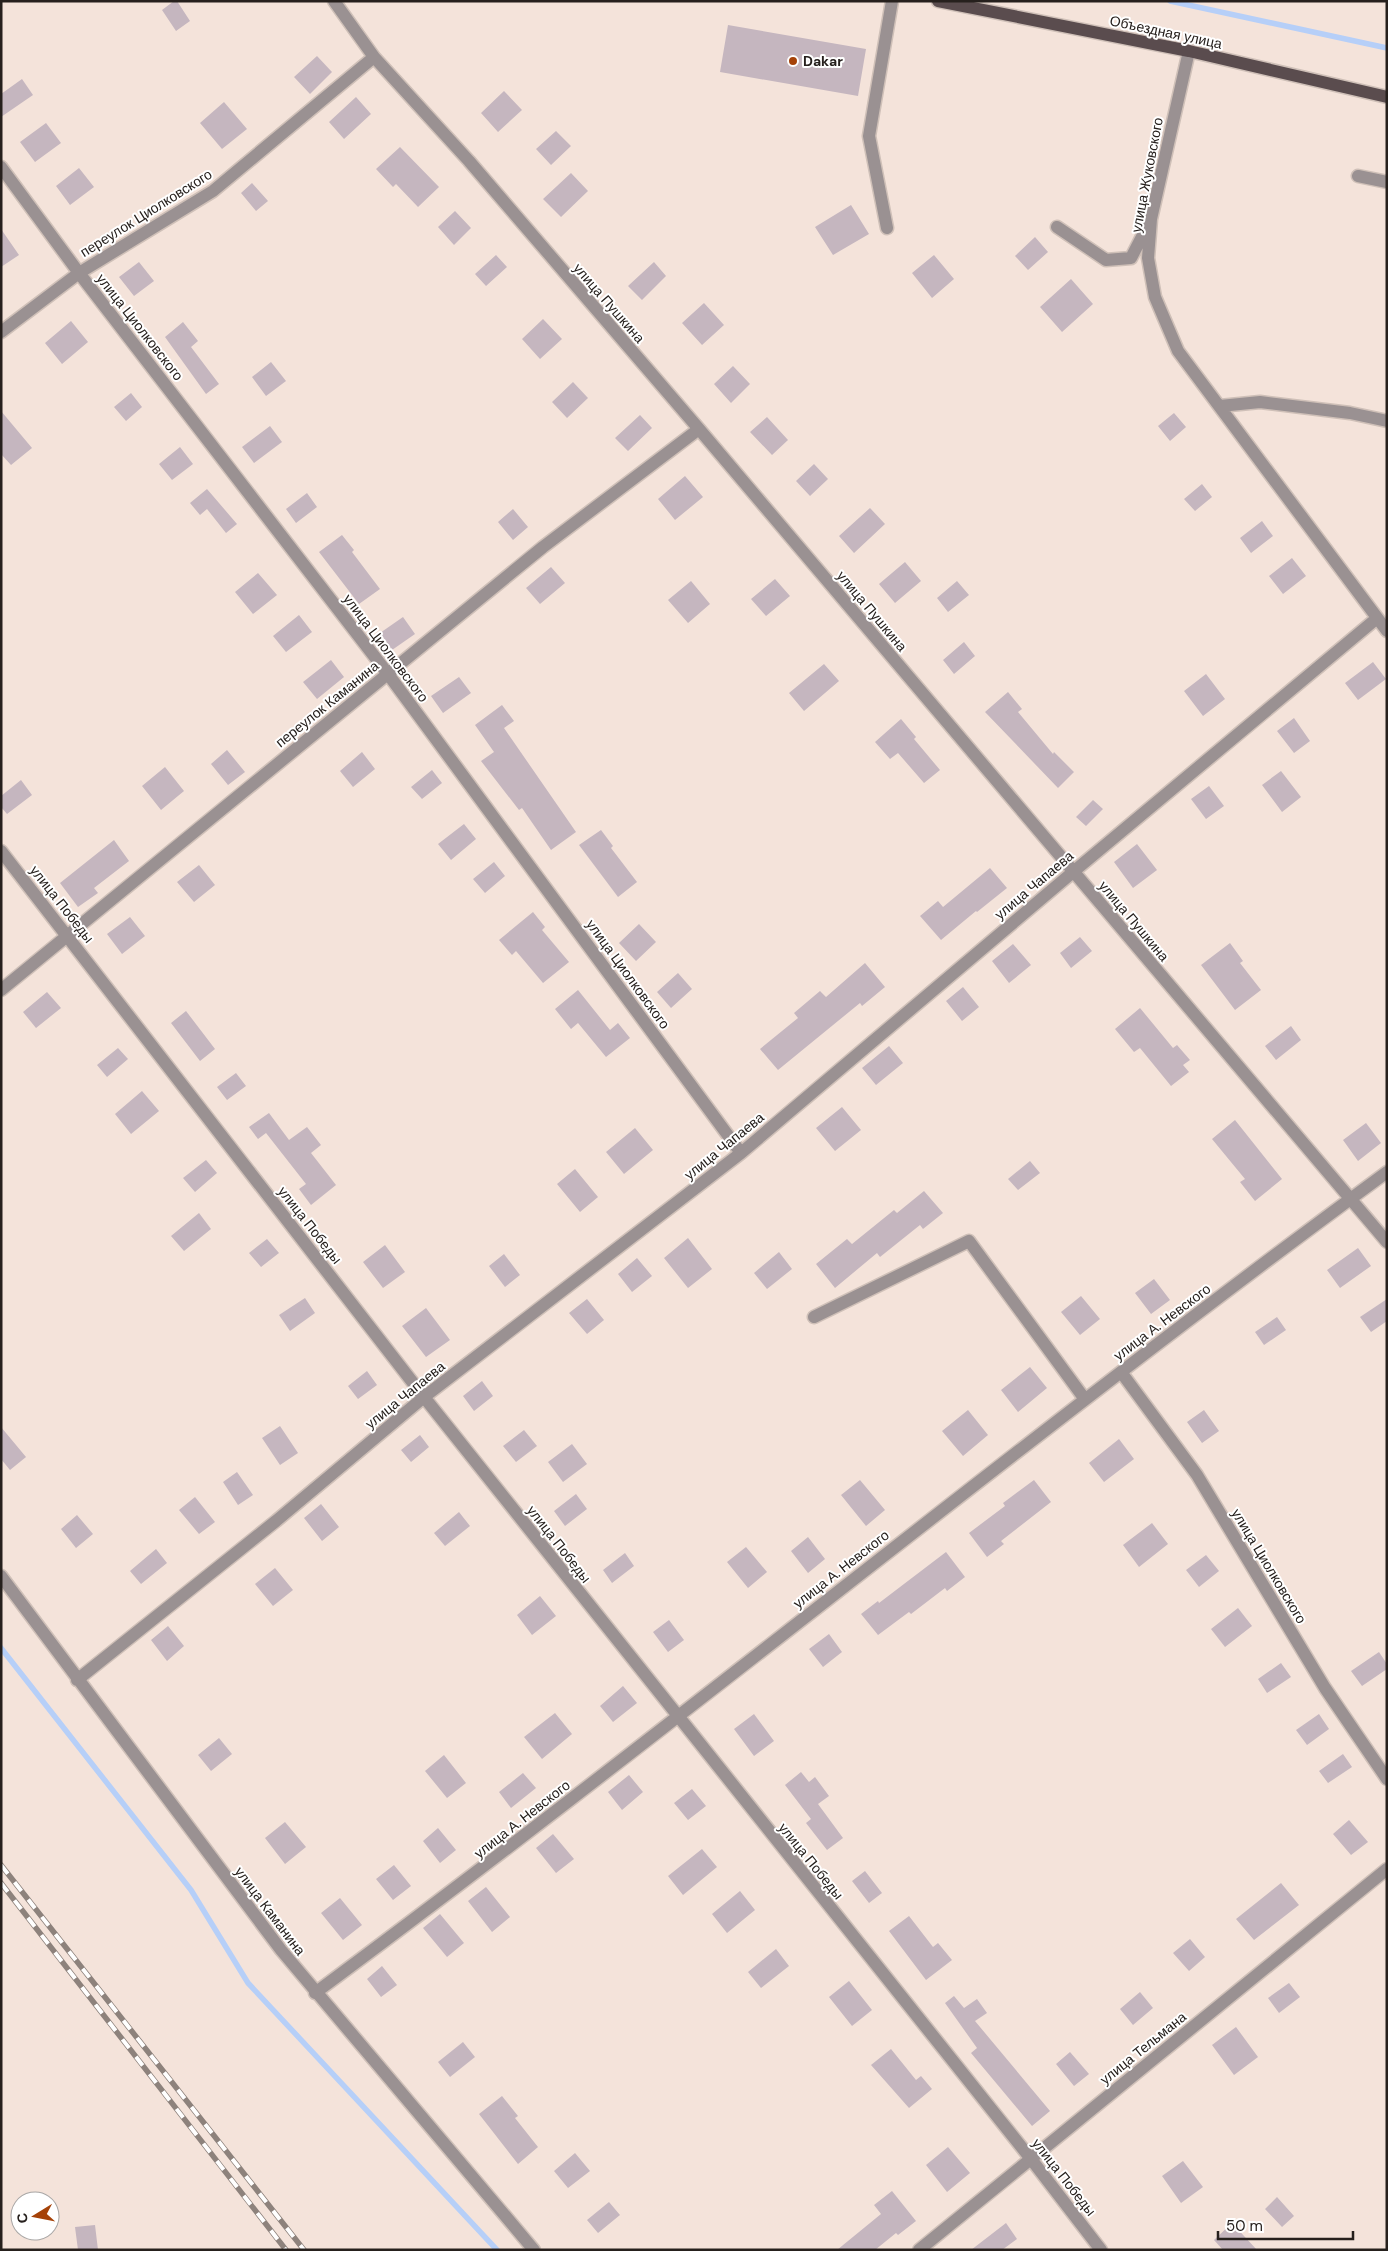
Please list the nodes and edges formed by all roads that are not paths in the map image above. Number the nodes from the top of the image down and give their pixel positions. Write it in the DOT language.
graph roads {
  1 [pos="334,1"];
  2 [pos="892,1"];
  3 [pos="938,1"];
  4 [pos="1189,52"];
  5 [pos="374,57"];
  6 [pos="1387,97"];
  7 [pos="1,167"];
  8 [pos="1358,176"];
  9 [pos="1387,182"];
  10 [pos="1152,218"];
  11 [pos="1056,227"];
  12 [pos="887,228"];
  13 [pos="79,273"];
  14 [pos="1,332"];
  15 [pos="1220,406"];
  16 [pos="1387,421"];
  17 [pos="699,428"];
  18 [pos="1376,619"];
  19 [pos="1387,631"];
  20 [pos="388,674"];
  21 [pos="1,851"];
  22 [pos="1073,872"];
  23 [pos="69,936"];
  24 [pos="1,990"];
  25 [pos="741,1153"];
  26 [pos="1387,1172"];
  27 [pos="1350,1200"];
  28 [pos="1387,1242"];
  29 [pos="814,1316"];
  30 [pos="1121,1372"];
  31 [pos="424,1397"];
  32 [pos="1084,1398"];
  33 [pos="1,1576"];
  34 [pos="77,1680"];
  35 [pos="677,1717"];
  36 [pos="1387,1779"];
  37 [pos="1387,1869"];
  38 [pos="315,1992"];
  39 [pos="1031,2159"];
  40 [pos="534,2250"];
  41 [pos="919,2250"];
  42 [pos="1101,2250"];
  1 -- 5 [label="street, улица Пушкина"];
  2 -- 12 [label="street"];
  3 -- 4 [label="main road, Объездная улица"];
  4 -- 6 [label="main road, Объездная улица"];
  4 -- 10 [label="street, улица Жуковского"];
  5 -- 13 [label="street, переулок Циолковского"];
  5 -- 17 [label="street, улица Пушкина"];
  7 -- 13 [label="street, улица Циолковского"];
  8 -- 9 [label="street"];
  10 -- 11 [label="street"];
  10 -- 15 [label="street, улица Жуковского"];
  13 -- 14 [label="street, переулок Циолковского"];
  13 -- 20 [label="street, улица Циолковского"];
  15 -- 16 [label="street"];
  15 -- 18 [label="street, улица Жуковского"];
  17 -- 20 [label="street, переулок Каманина"];
  17 -- 22 [label="street, улица Пушкина"];
  18 -- 19 [label="street, улица Жуковского"];
  18 -- 22 [label="street, улица Чапаева"];
  20 -- 23 [label="street, переулок Каманина"];
  20 -- 25 [label="street, улица Циолковского"];
  21 -- 23 [label="street, улица Победы"];
  22 -- 25 [label="street, улица Чапаева"];
  22 -- 27 [label="street, улица Пушкина"];
  23 -- 24 [label="street, переулок Каманина"];
  23 -- 31 [label="street, улица Победы"];
  25 -- 31 [label="street, улица Чапаева"];
  26 -- 27 [label="street, улица А. Невского"];
  27 -- 28 [label="street, улица Пушкина"];
  27 -- 30 [label="street, улица А. Невского"];
  29 -- 32 [label="street"];
  30 -- 32 [label="street, улица А. Невского"];
  30 -- 36 [label="street, улица Циолковского"];
  31 -- 34 [label="street, улица Чапаева"];
  31 -- 35 [label="street, улица Победы"];
  32 -- 35 [label="street, улица А. Невского"];
  33 -- 34 [label="street, улица Каманина"];
  34 -- 38 [label="street, улица Каманина"];
  35 -- 38 [label="street, улица А. Невского"];
  35 -- 39 [label="street, улица Победы"];
  37 -- 39 [label="street, улица Тельмана"];
  38 -- 40 [label="street, улица Каманина"];
  39 -- 41 [label="street, улица Тельмана"];
  39 -- 42 [label="street, улица Победы"];
}
